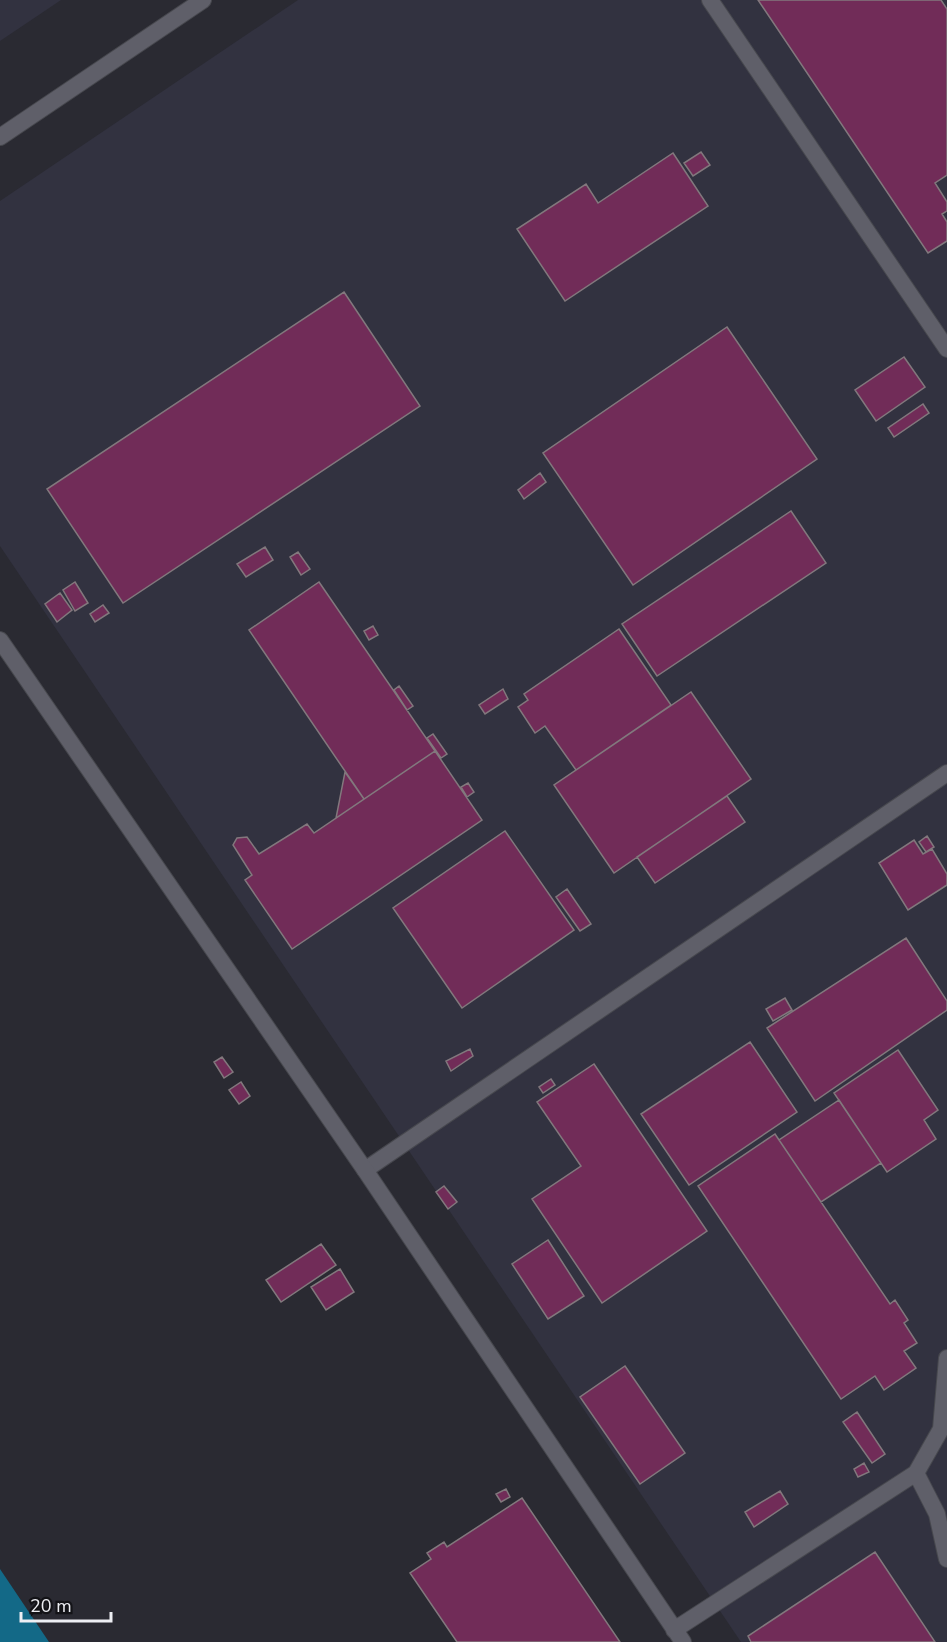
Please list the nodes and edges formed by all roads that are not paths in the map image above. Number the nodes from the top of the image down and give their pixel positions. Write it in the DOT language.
graph roads {
  1 [pos="203,0"];
  2 [pos="710,0"];
  3 [pos="0,137"];
  4 [pos="947,349"];
  5 [pos="0,640"];
  6 [pos="947,773"];
  7 [pos="365,1170"];
  8 [pos="947,1358"];
  9 [pos="916,1473"];
  10 [pos="947,1559"];
  11 [pos="679,1636"];
  1 -- 3 [label="street"];
  2 -- 4 [label="street"];
  5 -- 7 [label="street"];
  6 -- 7 [label="street"];
  7 -- 11 [label="street"];
  8 -- 9 [label="street"];
  9 -- 10 [label="street"];
  9 -- 11 [label="street"];
}
